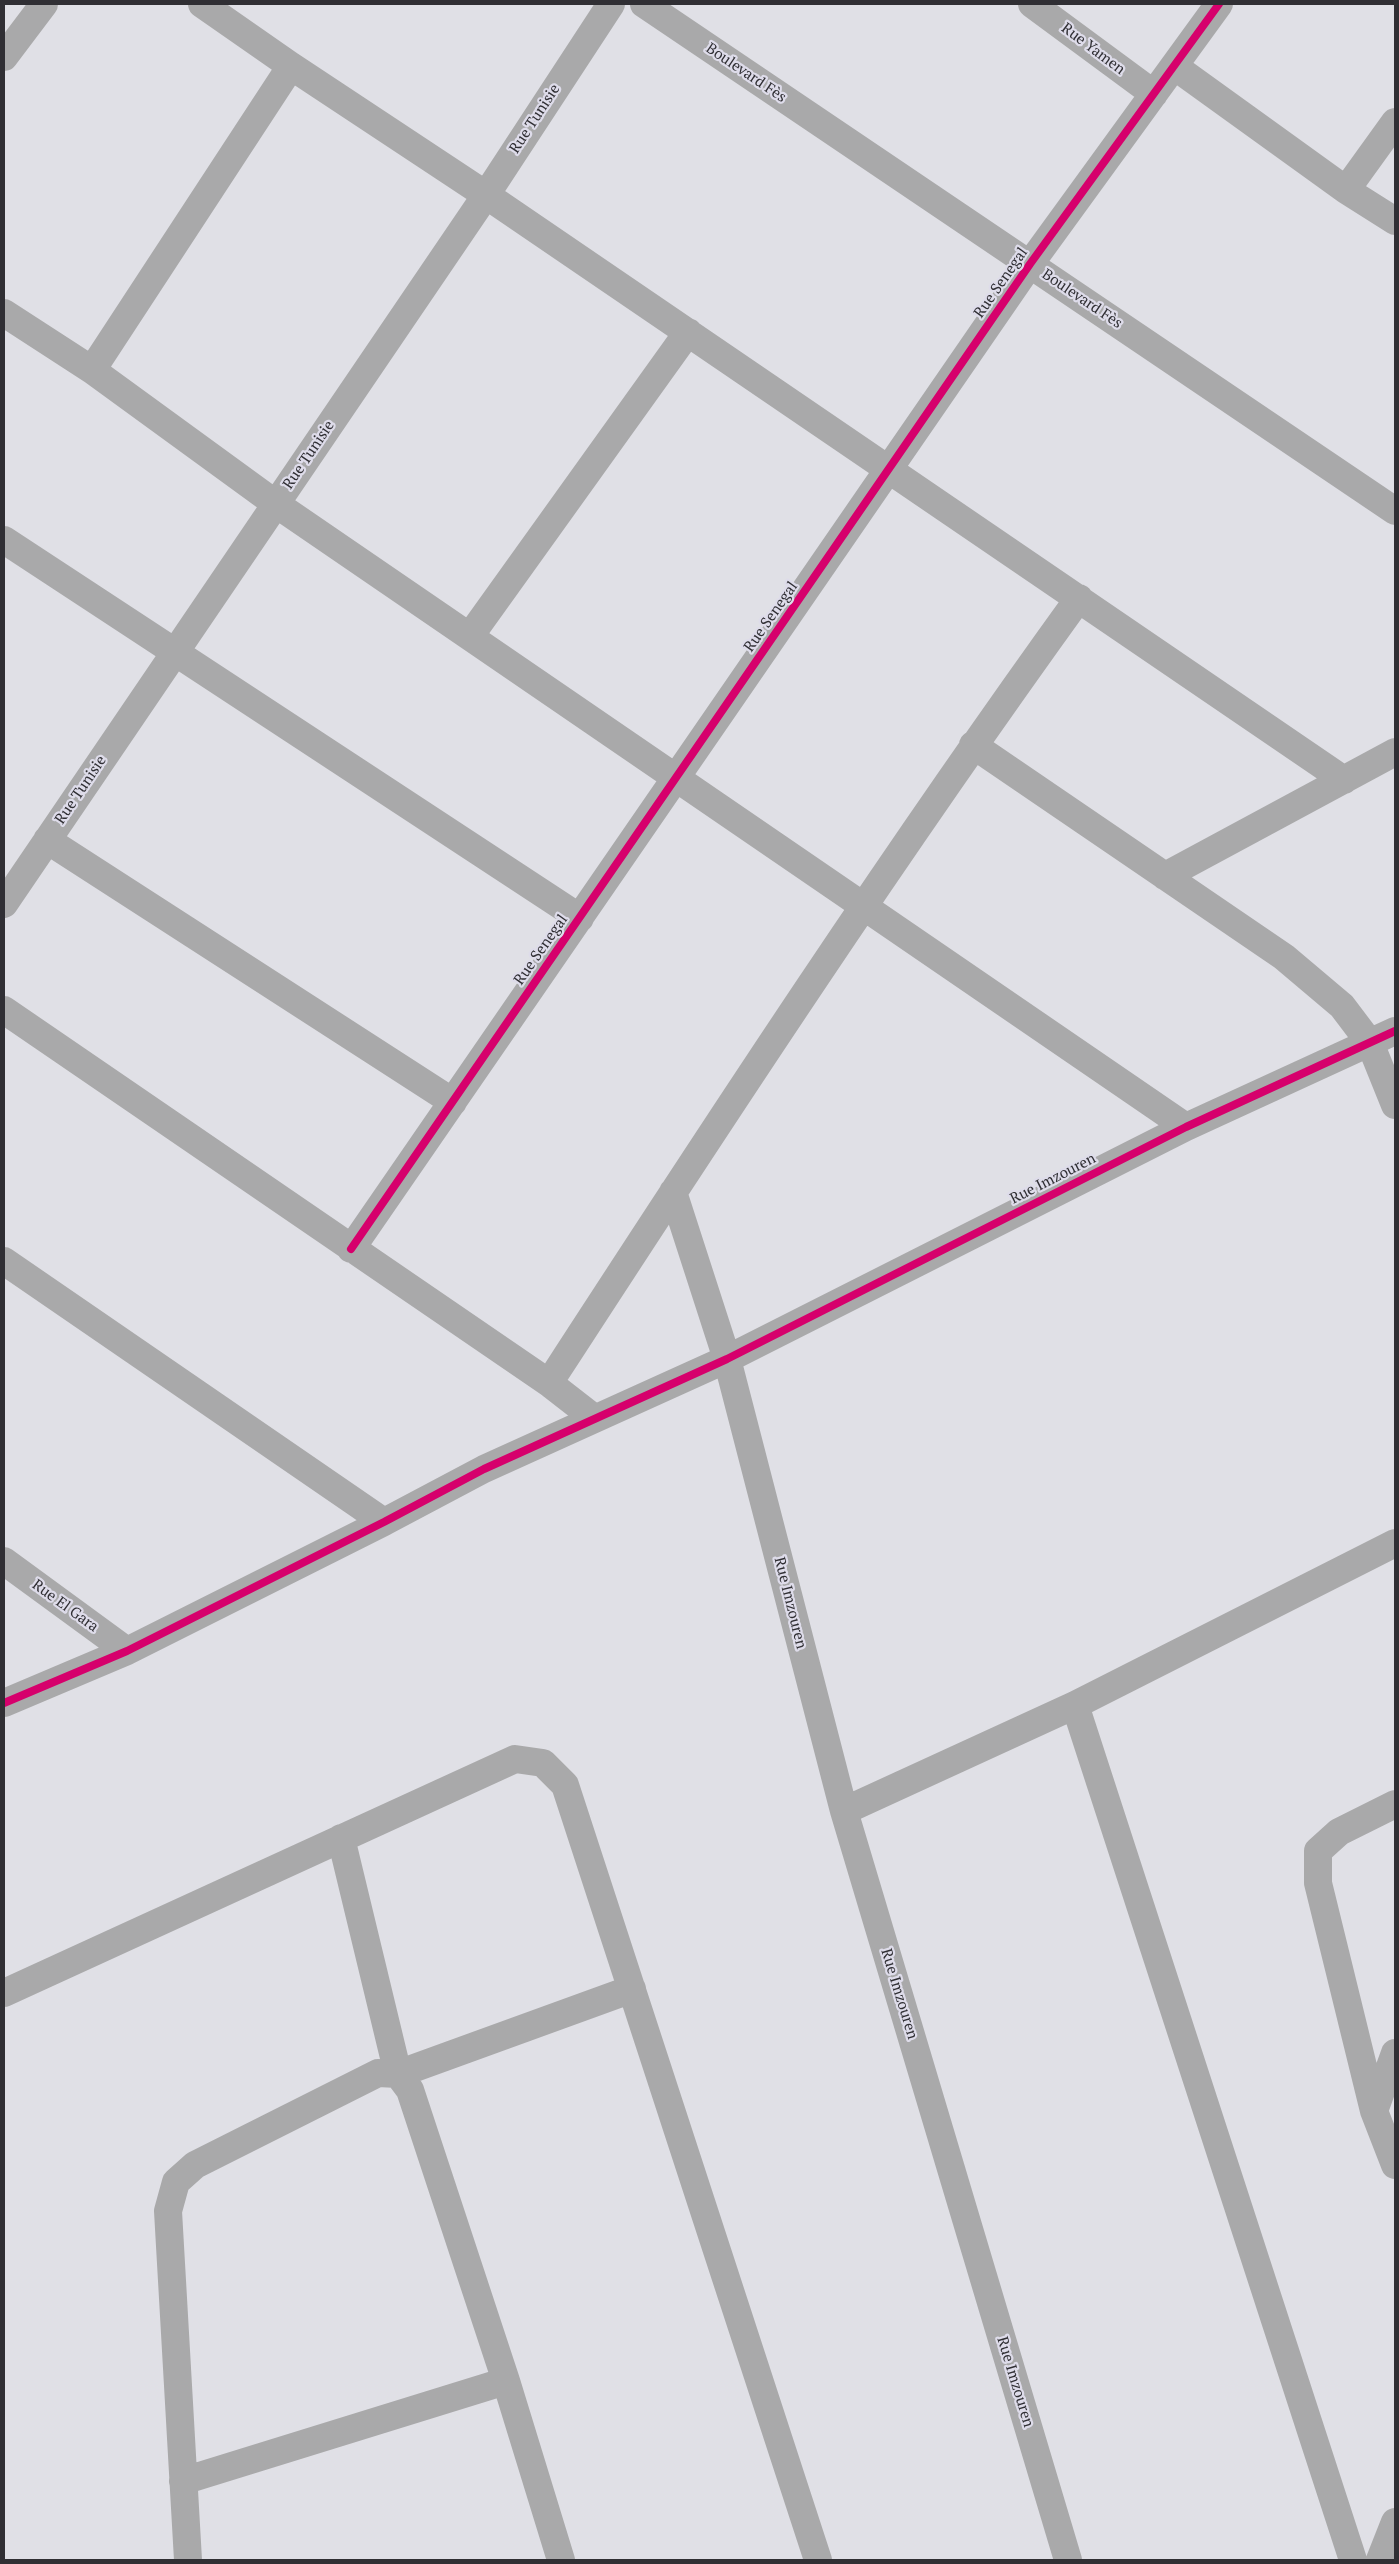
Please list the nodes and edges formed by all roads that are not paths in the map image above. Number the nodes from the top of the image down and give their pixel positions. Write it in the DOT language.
graph roads {
  1 [pos="44,4"];
  2 [pos="202,4"];
  3 [pos="611,4"];
  4 [pos="644,4"];
  5 [pos="1032,4"];
  6 [pos="1219,4"];
  7 [pos="4,57"];
  8 [pos="291,66"];
  9 [pos="1174,66"];
  10 [pos="1154,94"];
  11 [pos="1395,122"];
  12 [pos="1346,190"];
  13 [pos="486,195"];
  14 [pos="1395,221"];
  15 [pos="1030,264"];
  16 [pos="4,313"];
  17 [pos="688,332"];
  18 [pos="92,370"];
  19 [pos="890,469"];
  20 [pos="276,504"];
  21 [pos="1395,510"];
  22 [pos="4,540"];
  23 [pos="1079,598"];
  24 [pos="470,636"];
  25 [pos="175,652"];
  26 [pos="973,745"];
  27 [pos="1395,752"];
  28 [pos="677,777"];
  29 [pos="1344,780"];
  30 [pos="47,840"];
  31 [pos="1165,876"];
  32 [pos="4,904"];
  33 [pos="864,904"];
  34 [pos="580,918"];
  35 [pos="4,1010"];
  36 [pos="1395,1031"];
  37 [pos="1370,1043"];
  38 [pos="453,1102"];
  39 [pos="1395,1105"];
  40 [pos="1186,1127"];
  41 [pos="673,1192"];
  42 [pos="351,1249"];
  43 [pos="4,1261"];
  44 [pos="727,1359"];
  45 [pos="548,1383"];
  46 [pos="594,1418"];
  47 [pos="384,1522"];
  48 [pos="1395,1543"];
  49 [pos="4,1562"];
  50 [pos="127,1650"];
  51 [pos="4,1703"];
  52 [pos="1075,1704"];
  53 [pos="1395,1804"];
  54 [pos="844,1811"];
  55 [pos="341,1838"];
  56 [pos="632,1990"];
  57 [pos="4,1993"];
  58 [pos="1395,2053"];
  59 [pos="398,2074"];
  60 [pos="1374,2111"];
  61 [pos="1395,2165"];
  62 [pos="506,2381"];
  63 [pos="183,2481"];
  64 [pos="1395,2522"];
  65 [pos="188,2560"];
  66 [pos="561,2560"];
  67 [pos="818,2560"];
  68 [pos="1068,2560"];
  69 [pos="1352,2560"];
  70 [pos="1380,2560"];
  1 -- 7 [label="street"];
  2 -- 8 [label="street"];
  3 -- 13 [label="street, Rue Tunisie"];
  4 -- 15 [label="street, Boulevard Fès"];
  5 -- 10 [label="street, Rue Yamen"];
  6 -- 9 [label="street, Rue Senegal"];
  8 -- 13 [label="street"];
  8 -- 18 [label="street"];
  9 -- 10 [label="street, Rue Senegal"];
  9 -- 12 [label="street"];
  10 -- 15 [label="street, Rue Senegal"];
  11 -- 12 [label="street"];
  12 -- 14 [label="street"];
  13 -- 17 [label="street"];
  13 -- 20 [label="street, Rue Tunisie"];
  15 -- 19 [label="street, Rue Senegal"];
  15 -- 21 [label="street, Boulevard Fès"];
  16 -- 18 [label="street"];
  17 -- 19 [label="street"];
  17 -- 24 [label="street"];
  18 -- 20 [label="street"];
  19 -- 23 [label="street"];
  19 -- 28 [label="street, Rue Senegal"];
  20 -- 24 [label="street"];
  20 -- 25 [label="street, Rue Tunisie"];
  22 -- 25 [label="street"];
  23 -- 26 [label="street"];
  23 -- 29 [label="street"];
  24 -- 28 [label="street"];
  25 -- 30 [label="street, Rue Tunisie"];
  25 -- 34 [label="street"];
  26 -- 31 [label="street"];
  26 -- 33 [label="street"];
  27 -- 29 [label="street"];
  28 -- 33 [label="street"];
  28 -- 34 [label="street, Rue Senegal"];
  29 -- 31 [label="street"];
  30 -- 32 [label="street, Rue Tunisie"];
  30 -- 38 [label="street"];
  31 -- 37 [label="street"];
  33 -- 40 [label="street"];
  33 -- 41 [label="street"];
  34 -- 38 [label="street, Rue Senegal"];
  35 -- 42 [label="street"];
  36 -- 37 [label="street, Rue Imzouren"];
  37 -- 39 [label="street"];
  37 -- 40 [label="street, Rue Imzouren"];
  38 -- 42 [label="street, Rue Senegal"];
  40 -- 44 [label="street, Rue Imzouren"];
  41 -- 44 [label="street"];
  41 -- 45 [label="street"];
  42 -- 45 [label="street"];
  43 -- 47 [label="street"];
  44 -- 46 [label="street"];
  44 -- 54 [label="street, Rue Imzouren"];
  45 -- 46 [label="street"];
  46 -- 47 [label="street"];
  47 -- 50 [label="street"];
  48 -- 52 [label="street"];
  49 -- 50 [label="street, Rue El Gara"];
  50 -- 51 [label="street"];
  52 -- 54 [label="street"];
  52 -- 69 [label="street"];
  53 -- 60 [label="street"];
  54 -- 68 [label="street, Rue Imzouren"];
  55 -- 56 [label="street"];
  55 -- 57 [label="street"];
  55 -- 59 [label="street"];
  56 -- 59 [label="street"];
  56 -- 67 [label="street"];
  58 -- 60 [label="street"];
  59 -- 62 [label="street"];
  59 -- 63 [label="street"];
  60 -- 61 [label="street"];
  62 -- 63 [label="street"];
  62 -- 66 [label="street"];
  63 -- 65 [label="street"];
  64 -- 70 [label="street"];
}
